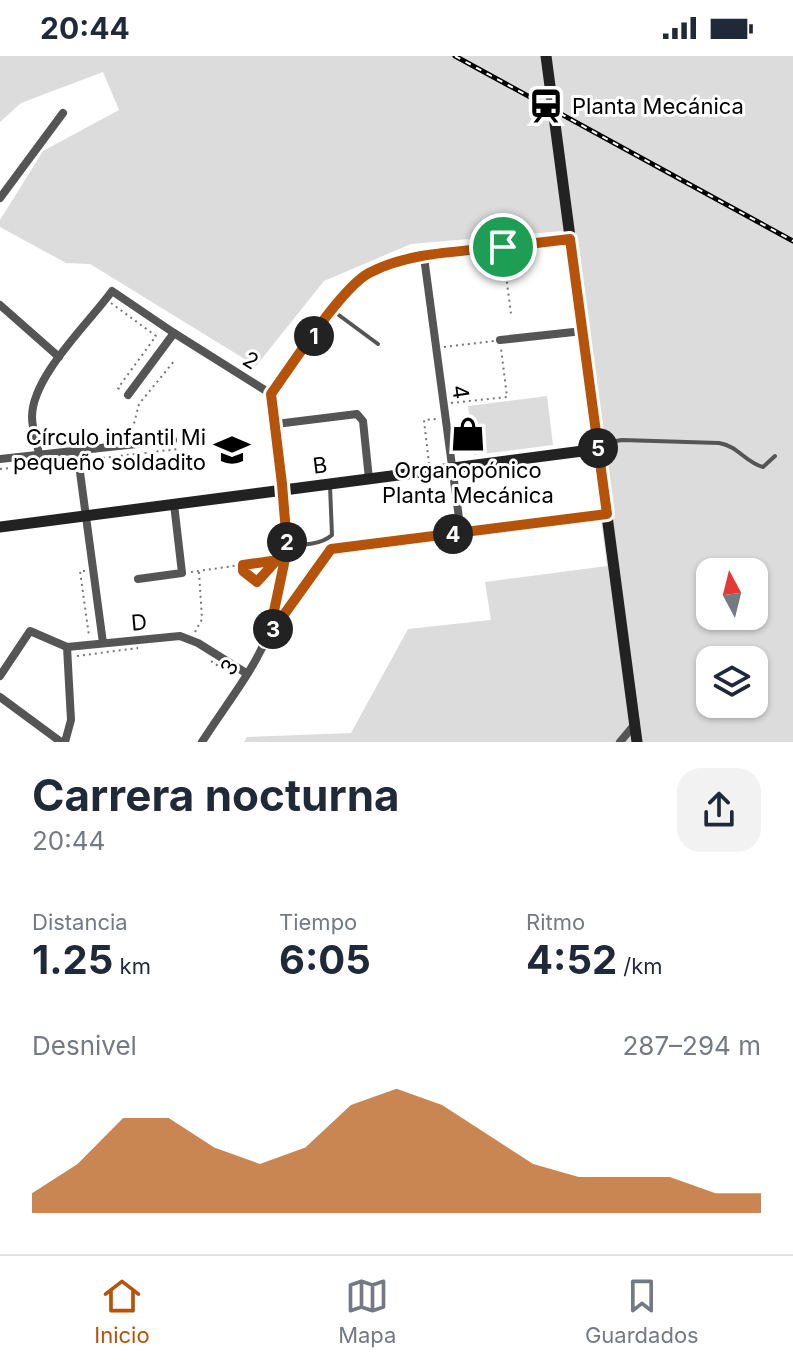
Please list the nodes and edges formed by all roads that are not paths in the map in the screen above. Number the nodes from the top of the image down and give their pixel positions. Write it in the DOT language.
graph roads {
  1 [pos="546,56"];
  2 [pos="63,113"];
  3 [pos="0,198"];
  4 [pos="570,239"];
  5 [pos="424,257"];
  6 [pos="0,307"];
  7 [pos="332,310"];
  8 [pos="583,331"];
  9 [pos="174,333"];
  10 [pos="500,340"];
  11 [pos="378,344"];
  12 [pos="59,357"];
  13 [pos="271,394"];
  14 [pos="128,395"];
  15 [pos="276,424"];
  16 [pos="173,440"];
  17 [pos="598,449"];
  18 [pos="38,450"];
  19 [pos="77,450"];
  20 [pos="775,456"];
  21 [pos="0,459"];
  22 [pos="453,468"];
  23 [pos="369,479"];
  24 [pos="330,484"];
  25 [pos="282,490"];
  26 [pos="174,504"];
  27 [pos="607,514"];
  28 [pos="85,516"];
  29 [pos="0,527"];
  30 [pos="461,533"];
  31 [pos="287,545"];
  32 [pos="356,546"];
  33 [pos="280,560"];
  34 [pos="138,579"];
  35 [pos="103,643"];
  36 [pos="68,652"];
  37 [pos="246,673"];
  38 [pos="0,676"];
  39 [pos="0,697"];
  40 [pos="635,724"];
  41 [pos="63,742"];
  42 [pos="202,742"];
  43 [pos="620,742"];
  44 [pos="637,742"];
  1 -- 4 [label="main road"];
  2 -- 3 [label="street"];
  4 -- 5 [label="street"];
  4 -- 8 [label="main road"];
  5 -- 7 [label="street"];
  5 -- 22 [label="street, 4"];
  6 -- 12 [label="street"];
  7 -- 11 [label="lane"];
  7 -- 13 [label="street"];
  8 -- 10 [label="street"];
  8 -- 17 [label="main road"];
  9 -- 12 [label="street, 2"];
  9 -- 13 [label="street, 2"];
  9 -- 14 [label="street"];
  12 -- 18 [label="street"];
  13 -- 15 [label="street, 2"];
  15 -- 23 [label="street"];
  15 -- 25 [label="street, 2"];
  16 -- 19 [label="street"];
  17 -- 20 [label="lane"];
  17 -- 22 [label="main road, B"];
  17 -- 27 [label="main road"];
  18 -- 19 [label="street"];
  18 -- 21 [label="street"];
  19 -- 28 [label="street"];
  22 -- 23 [label="main road, B"];
  22 -- 30 [label="street, 4"];
  23 -- 24 [label="main road, B"];
  24 -- 25 [label="main road, B"];
  24 -- 31 [label="lane"];
  25 -- 26 [label="main road, B"];
  25 -- 31 [label="street, 2"];
  26 -- 28 [label="main road, B"];
  26 -- 34 [label="street"];
  27 -- 30 [label="street"];
  27 -- 40 [label="main road"];
  28 -- 29 [label="main road, B"];
  28 -- 35 [label="street"];
  30 -- 32 [label="street"];
  31 -- 33 [label="street, 2"];
  33 -- 37 [label="street, 3"];
  35 -- 36 [label="street, D"];
  35 -- 37 [label="street, D"];
  36 -- 38 [label="street, D"];
  36 -- 41 [label="street"];
  37 -- 42 [label="street, 3"];
  39 -- 41 [label="street"];
  40 -- 43 [label="street"];
  40 -- 44 [label="main road"];
}
